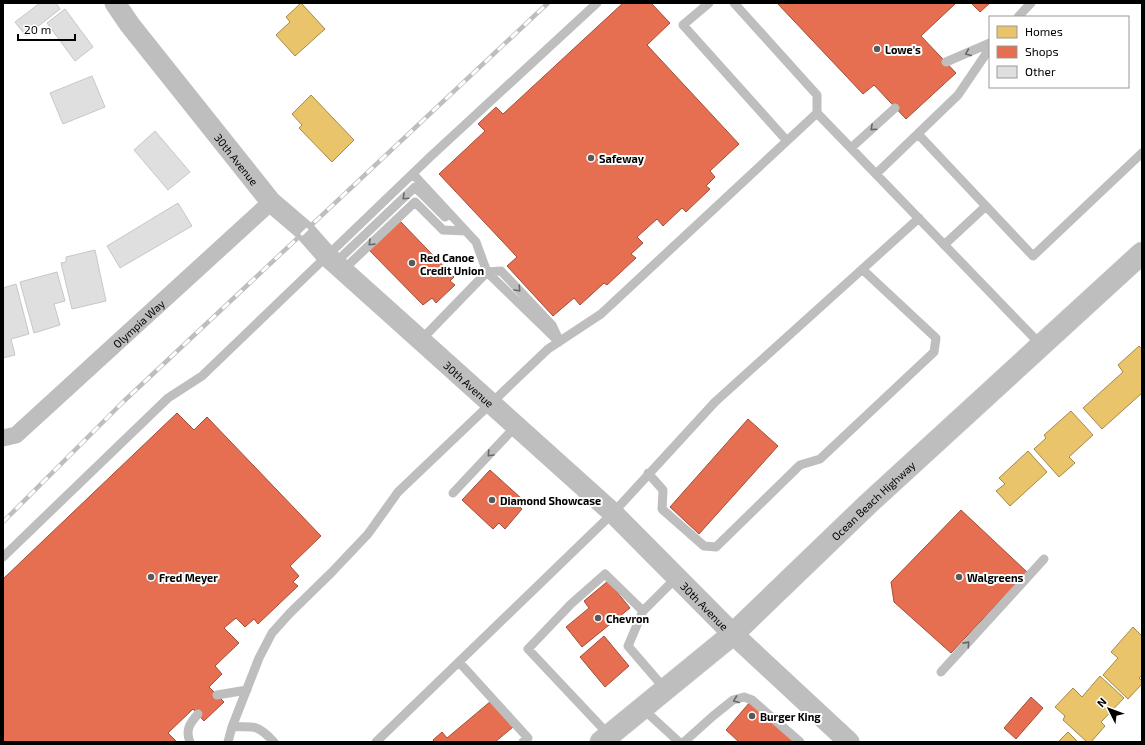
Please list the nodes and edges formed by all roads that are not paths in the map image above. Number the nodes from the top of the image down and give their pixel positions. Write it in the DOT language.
graph roads {
  1 [pos="115,3"];
  2 [pos="597,3"];
  3 [pos="734,3"];
  4 [pos="1032,3"];
  5 [pos="706,4"];
  6 [pos="1019,16"];
  7 [pos="989,43"];
  8 [pos="989,49"];
  9 [pos="946,62"];
  10 [pos="895,108"];
  11 [pos="817,112"];
  12 [pos="918,134"];
  13 [pos="787,141"];
  14 [pos="851,148"];
  15 [pos="1142,153"];
  16 [pos="413,174"];
  17 [pos="876,174"];
  18 [pos="271,202"];
  19 [pos="986,206"];
  20 [pos="919,218"];
  21 [pos="466,231"];
  22 [pos="944,245"];
  23 [pos="1142,253"];
  24 [pos="335,263"];
  25 [pos="862,269"];
  26 [pos="487,272"];
  27 [pos="421,340"];
  28 [pos="559,342"];
  29 [pos="1041,345"];
  30 [pos="490,403"];
  31 [pos="516,426"];
  32 [pos="3,438"];
  33 [pos="648,473"];
  34 [pos="453,493"];
  35 [pos="613,512"];
  36 [pos="3,557"];
  37 [pos="1044,559"];
  38 [pos="677,577"];
  39 [pos="643,610"];
  40 [pos="733,634"];
  41 [pos="459,662"];
  42 [pos="941,672"];
  43 [pos="665,689"];
  44 [pos="247,690"];
  45 [pos="217,695"];
  46 [pos="642,708"];
  47 [pos="198,714"];
  48 [pos="232,727"];
  49 [pos="605,739"];
  50 [pos="190,742"];
  51 [pos="228,742"];
  52 [pos="274,742"];
  53 [pos="376,742"];
  54 [pos="523,742"];
  55 [pos="678,742"];
  56 [pos="684,742"];
  57 [pos="800,742"];
  58 [pos="849,742"];
  1 -- 18 [label="street, 30th Avenue"];
  2 -- 16 [label="lane"];
  3 -- 11 [label="lane"];
  4 -- 6 [label="lane"];
  5 -- 13 [label="lane"];
  7 -- 9 [label="lane, one-way"];
  8 -- 12 [label="lane"];
  10 -- 14 [label="lane, one-way"];
  11 -- 13 [label="lane"];
  11 -- 14 [label="lane"];
  12 -- 17 [label="lane"];
  12 -- 19 [label="lane"];
  13 -- 28 [label="lane"];
  14 -- 17 [label="lane"];
  15 -- 19 [label="lane"];
  16 -- 21 [label="lane"];
  16 -- 24 [label="lane"];
  17 -- 20 [label="lane"];
  18 -- 24 [label="street, 30th Avenue"];
  18 -- 32 [label="street, Olympia Way"];
  19 -- 22 [label="lane"];
  20 -- 22 [label="lane"];
  20 -- 25 [label="lane"];
  21 -- 24 [label="lane, one-way"];
  21 -- 24 [label="lane, one-way"];
  21 -- 26 [label="lane"];
  22 -- 29 [label="lane"];
  23 -- 29 [label="main road, Ocean Beach Highway"];
  24 -- 27 [label="street, 30th Avenue"];
  24 -- 36 [label="lane"];
  25 -- 33 [label="lane"];
  25 -- 33 [label="lane"];
  26 -- 27 [label="lane"];
  26 -- 28 [label="lane"];
  27 -- 30 [label="street, 30th Avenue"];
  28 -- 30 [label="lane"];
  29 -- 40 [label="main road, Ocean Beach Highway"];
  30 -- 31 [label="street, 30th Avenue"];
  30 -- 44 [label="lane"];
  31 -- 34 [label="lane, one-way"];
  31 -- 35 [label="street, 30th Avenue"];
  33 -- 35 [label="lane"];
  35 -- 38 [label="street, 30th Avenue"];
  35 -- 41 [label="lane"];
  42 -- 37 [label="lane, one-way"];
  38 -- 39 [label="lane"];
  38 -- 40 [label="street, 30th Avenue"];
  39 -- 43 [label="lane"];
  39 -- 49 [label="lane"];
  40 -- 43 [label="main road, Ocean Beach Highway"];
  40 -- 58 [label="street, 30th Avenue"];
  41 -- 53 [label="lane"];
  41 -- 54 [label="lane"];
  43 -- 46 [label="main road, Ocean Beach Highway"];
  44 -- 45 [label="lane"];
  44 -- 48 [label="lane"];
  46 -- 49 [label="main road, Ocean Beach Highway"];
  46 -- 55 [label="lane"];
  47 -- 50 [label="lane"];
  48 -- 51 [label="lane"];
  48 -- 52 [label="lane"];
  57 -- 56 [label="lane, one-way"];
}
